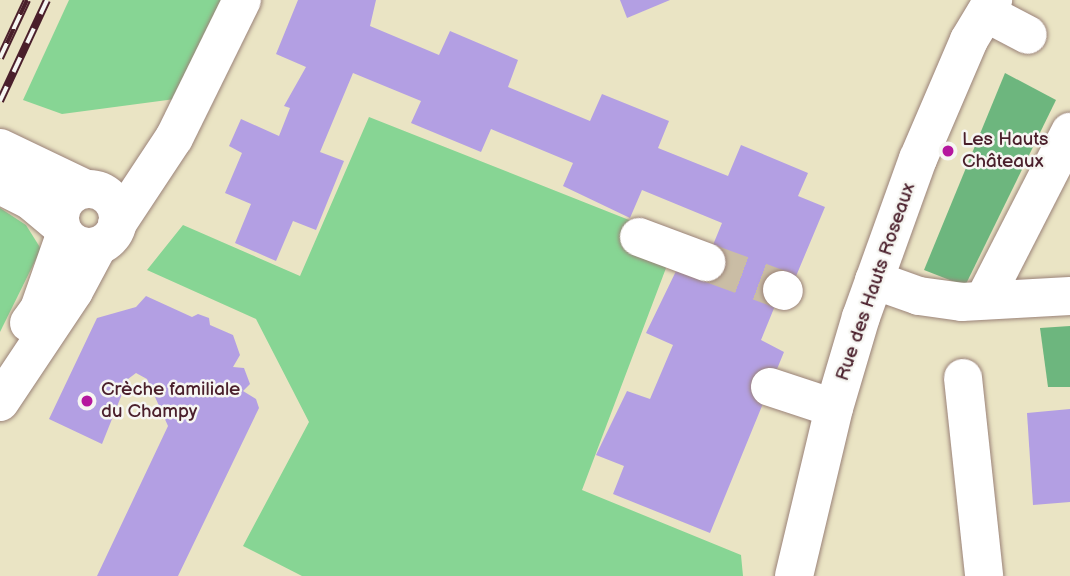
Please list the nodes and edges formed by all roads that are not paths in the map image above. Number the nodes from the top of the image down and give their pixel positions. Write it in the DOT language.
graph roads {
  1 [pos="242,0"];
  2 [pos="989,7"];
  3 [pos="1028,35"];
  4 [pos="1070,132"];
  5 [pos="166,150"];
  6 [pos="3,161"];
  7 [pos="91,190"];
  8 [pos="85,233"];
  9 [pos="639,237"];
  10 [pos="706,262"];
  11 [pos="874,280"];
  12 [pos="1070,296"];
  13 [pos="984,300"];
  14 [pos="0,365"];
  15 [pos="963,378"];
  16 [pos="770,387"];
  17 [pos="0,401"];
  18 [pos="834,408"];
  19 [pos="794,576"];
  20 [pos="984,576"];
  1 -- 5 [label="street"];
  2 -- 3 [label="street"];
  2 -- 11 [label="street, Rue des Hauts Roseaux"];
  4 -- 13 [label="street"];
  5 -- 7 [label="street"];
  5 -- 8 [label="street"];
  6 -- 7 [label="street"];
  6 -- 8 [label="street"];
  7 -- 8 [label="street"];
  7 -- 8 [label="street"];
  8 -- 14 [label="street"];
  8 -- 17 [label="street"];
  9 -- 10 [label="street"];
  11 -- 13 [label="street"];
  11 -- 18 [label="street, Rue des Hauts Roseaux"];
  12 -- 13 [label="street"];
  15 -- 20 [label="street"];
  16 -- 18 [label="street"];
  18 -- 19 [label="street, Rue des Hauts Roseaux"];
}
